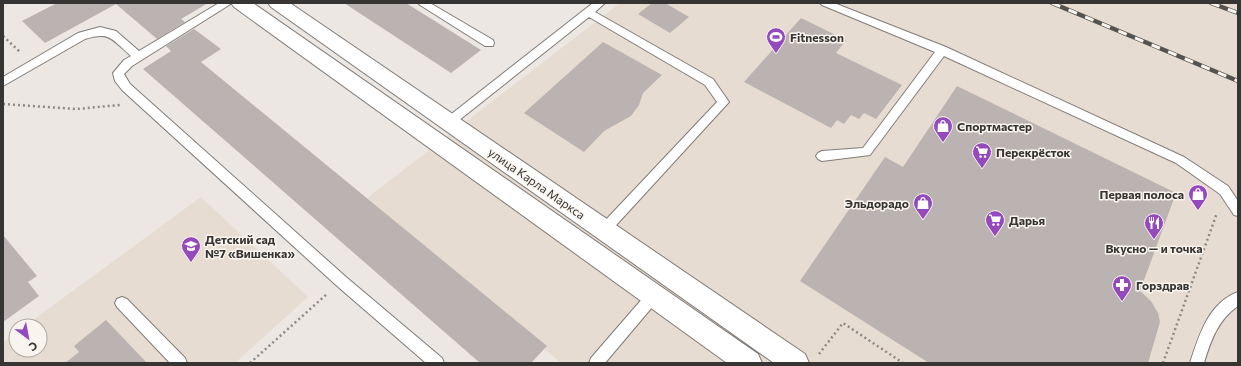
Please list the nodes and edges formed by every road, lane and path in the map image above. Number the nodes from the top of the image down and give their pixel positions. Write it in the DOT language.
graph roads {
  1 [pos="226,3"];
  2 [pos="240,3"];
  3 [pos="424,3"];
  4 [pos="600,3"];
  5 [pos="826,3"];
  6 [pos="285,5"];
  7 [pos="588,12"];
  8 [pos="3,36"];
  9 [pos="489,43"];
  10 [pos="942,50"];
  11 [pos="139,57"];
  12 [pos="34,64"];
  13 [pos="3,82"];
  14 [pos="141,101"];
  15 [pos="3,104"];
  16 [pos="449,122"];
  17 [pos="822,156"];
  18 [pos="1224,190"];
  19 [pos="1238,211"];
  20 [pos="604,230"];
  21 [pos="341,281"];
  22 [pos="654,295"];
  23 [pos="1238,298"];
  24 [pos="122,303"];
  25 [pos="817,357"];
  26 [pos="180,363"];
  27 [pos="250,363"];
  28 [pos="437,363"];
  29 [pos="596,363"];
  30 [pos="749,363"];
  31 [pos="796,363"];
  32 [pos="903,363"];
  33 [pos="1163,363"];
  34 [pos="1197,363"];
  1 -- 11 [label="lane"];
  2 -- 22 [label="street, улица Карла Маркса"];
  3 -- 9 [label="lane"];
  4 -- 7 [label="lane"];
  5 -- 10 [label="lane"];
  6 -- 16 [label="street, улица Карла Маркса"];
  7 -- 16 [label="lane"];
  7 -- 20 [label="lane"];
  8 -- 12 [label="path"];
  10 -- 17 [label="lane"];
  10 -- 18 [label="lane"];
  11 -- 12 [label="lane"];
  11 -- 14 [label="lane"];
  12 -- 13 [label="lane"];
  14 -- 15 [label="path"];
  14 -- 21 [label="lane"];
  16 -- 20 [label="street, улица Карла Маркса"];
  18 -- 19 [label="lane"];
  18 -- 33 [label="path"];
  20 -- 31 [label="street, улица Карла Маркса"];
  21 -- 27 [label="path"];
  21 -- 28 [label="lane"];
  22 -- 29 [label="lane"];
  22 -- 30 [label="street, улица Карла Маркса"];
  23 -- 34 [label="lane"];
  24 -- 26 [label="lane"];
  25 -- 32 [label="path"];
}
